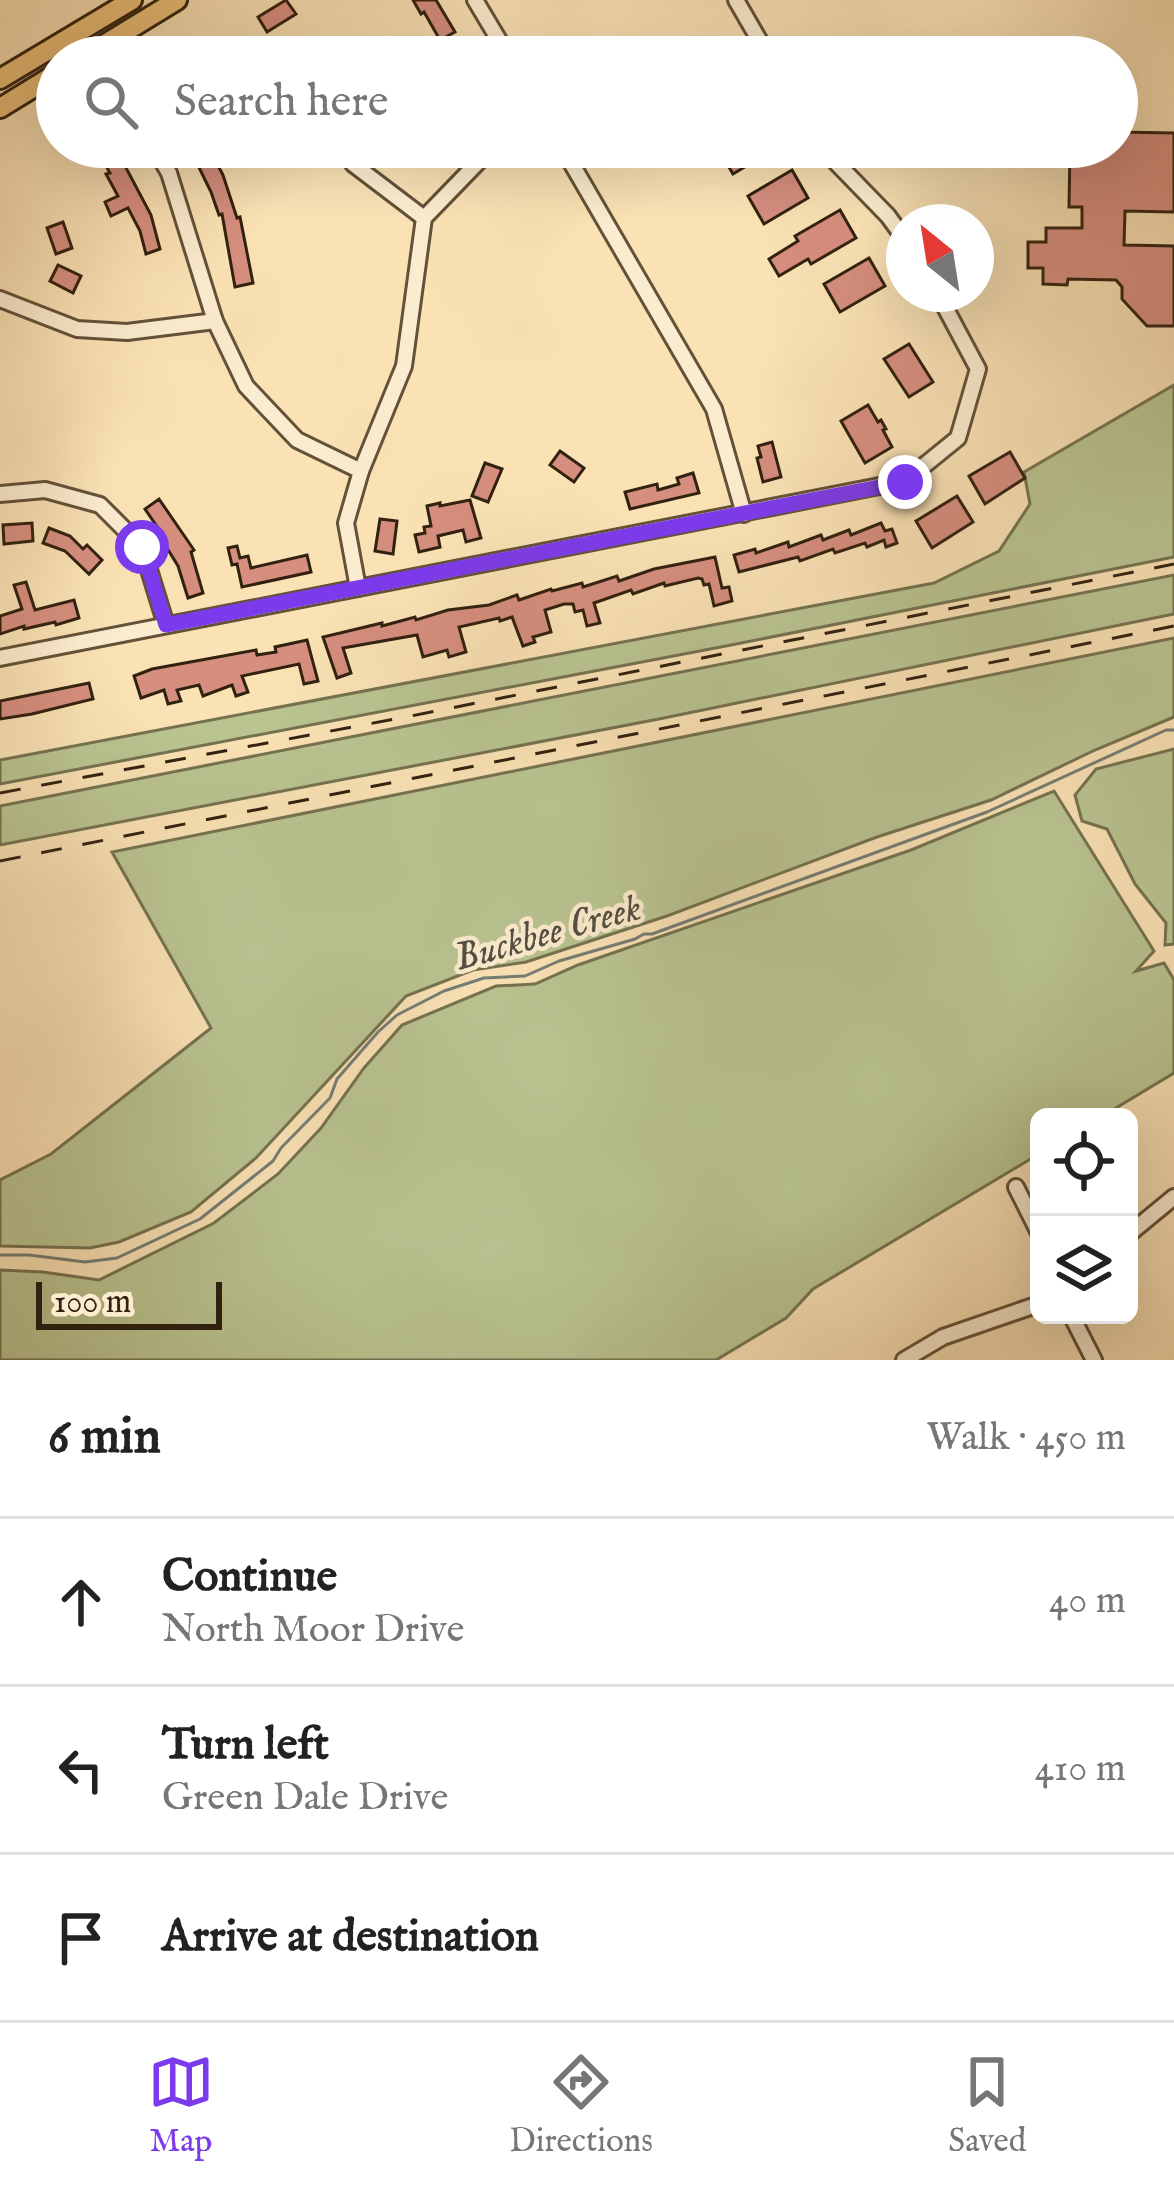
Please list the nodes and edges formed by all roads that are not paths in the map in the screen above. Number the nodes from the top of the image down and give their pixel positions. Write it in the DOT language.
graph roads {
  1 [pos="132,0"];
  2 [pos="177,0"];
  3 [pos="475,0"];
  4 [pos="736,0"];
  5 [pos="84,29"];
  6 [pos="72,36"];
  7 [pos="86,36"];
  8 [pos="122,36"];
  9 [pos="496,36"];
  10 [pos="757,36"];
  11 [pos="36,58"];
  12 [pos="0,80"];
  13 [pos="36,86"];
  14 [pos="0,108"];
  15 [pos="166,168"];
  16 [pos="358,168"];
  17 [pos="472,168"];
  18 [pos="574,168"];
  19 [pos="841,168"];
  20 [pos="886,214"];
  21 [pos="424,218"];
  22 [pos="0,299"];
  23 [pos="948,312"];
  24 [pos="214,321"];
  25 [pos="361,471"];
  26 [pos="0,494"];
  27 [pos="744,514"];
  28 [pos="358,588"];
  29 [pos="166,625"];
  30 [pos="0,658"];
  31 [pos="1016,1187"];
  32 [pos="1174,1197"];
  33 [pos="1030,1216"];
  34 [pos="1138,1227"];
  35 [pos="1030,1307"];
  36 [pos="1076,1324"];
  37 [pos="904,1360"];
  38 [pos="1094,1360"];
  1 -- 5 [label="main road"];
  2 -- 8 [label="main road"];
  3 -- 9 [label="street"];
  4 -- 10 [label="street"];
  5 -- 6 [label="main road"];
  5 -- 7 [label="street"];
  11 -- 12 [label="main road"];
  13 -- 14 [label="main road"];
  15 -- 24 [label="street"];
  16 -- 21 [label="street"];
  17 -- 21 [label="street"];
  18 -- 27 [label="street"];
  19 -- 20 [label="street"];
  21 -- 25 [label="street"];
  22 -- 24 [label="street"];
  23 -- 27 [label="street"];
  24 -- 25 [label="street"];
  25 -- 28 [label="street"];
  26 -- 29 [label="street"];
  27 -- 28 [label="street"];
  28 -- 29 [label="street"];
  29 -- 30 [label="street"];
  31 -- 33 [label="street"];
  32 -- 34 [label="street"];
  35 -- 37 [label="street"];
  36 -- 38 [label="street"];
}
